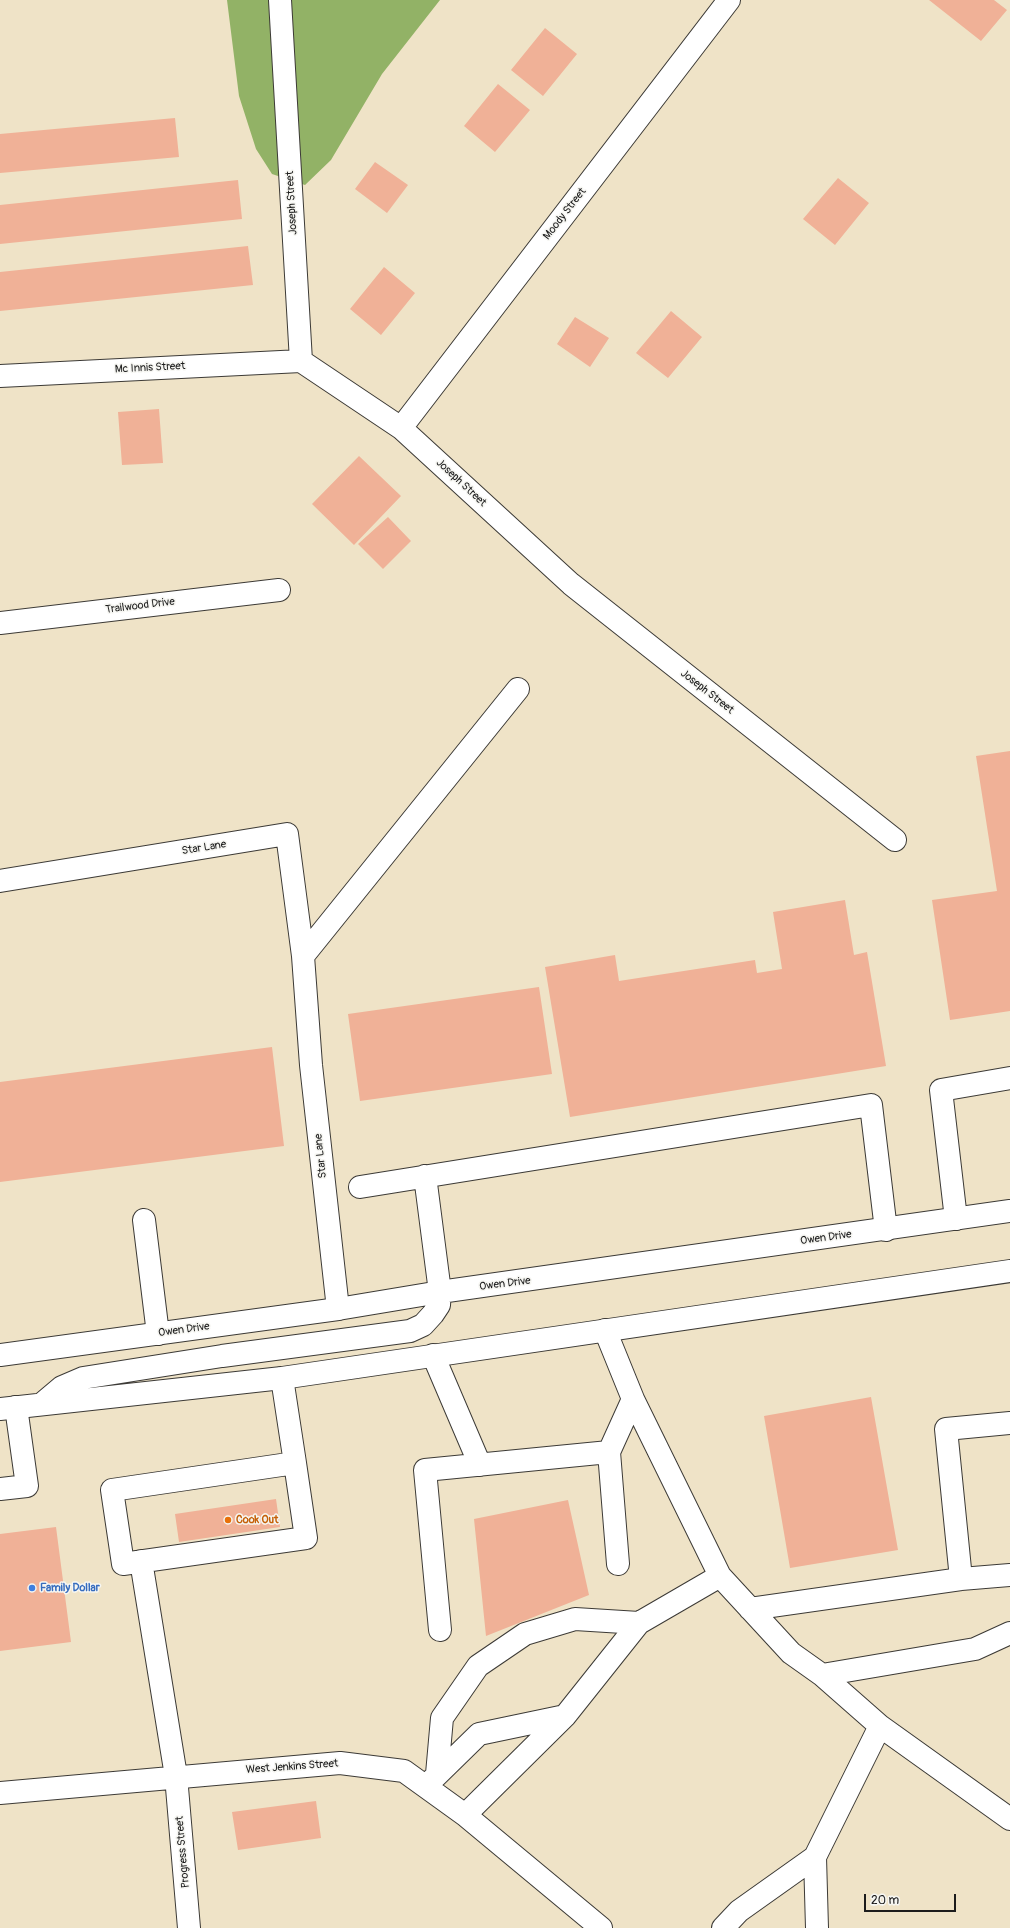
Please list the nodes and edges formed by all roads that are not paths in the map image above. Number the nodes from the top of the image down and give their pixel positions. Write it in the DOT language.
graph roads {
  1 [pos="280,0"];
  2 [pos="729,0"];
  3 [pos="301,361"];
  4 [pos="0,376"];
  5 [pos="401,428"];
  6 [pos="279,590"];
  7 [pos="0,623"];
  8 [pos="518,689"];
  9 [pos="895,840"];
  10 [pos="0,881"];
  11 [pos="303,956"];
  12 [pos="1010,1078"];
  13 [pos="425,1176"];
  14 [pos="360,1186"];
  15 [pos="1010,1211"];
  16 [pos="956,1219"];
  17 [pos="144,1220"];
  18 [pos="886,1230"];
  19 [pos="1010,1271"];
  20 [pos="440,1292"];
  21 [pos="338,1309"];
  22 [pos="605,1330"];
  23 [pos="158,1334"];
  24 [pos="0,1355"];
  25 [pos="433,1355"];
  26 [pos="282,1378"];
  27 [pos="633,1399"];
  28 [pos="44,1403"];
  29 [pos="8,1408"];
  30 [pos="1010,1423"];
  31 [pos="609,1452"];
  32 [pos="295,1463"];
  33 [pos="480,1464"];
  34 [pos="0,1489"];
  35 [pos="141,1561"];
  36 [pos="618,1564"];
  37 [pos="1010,1575"];
  38 [pos="720,1576"];
  39 [pos="961,1579"];
  40 [pos="750,1609"];
  41 [pos="639,1624"];
  42 [pos="440,1630"];
  43 [pos="1010,1633"];
  44 [pos="822,1675"];
  45 [pos="565,1716"];
  46 [pos="880,1726"];
  47 [pos="176,1776"];
  48 [pos="431,1781"];
  49 [pos="0,1793"];
  50 [pos="465,1815"];
  51 [pos="1010,1819"];
  52 [pos="815,1857"];
  53 [pos="189,1928"];
  54 [pos="601,1928"];
  55 [pos="723,1928"];
  56 [pos="816,1928"];
  1 -- 3 [label="main road, Joseph Street"];
  2 -- 5 [label="main road, Moody Street"];
  3 -- 4 [label="main road, Mc Innis Street"];
  3 -- 5 [label="main road, Joseph Street"];
  5 -- 9 [label="main road, Joseph Street"];
  6 -- 7 [label="main road, Trailwood Drive"];
  8 -- 11 [label="main road"];
  10 -- 11 [label="main road, Star Lane"];
  11 -- 21 [label="main road, Star Lane"];
  12 -- 16 [label="main road"];
  13 -- 14 [label="main road"];
  13 -- 18 [label="main road"];
  13 -- 20 [label="main road"];
  15 -- 16 [label="main road, Owen Drive"];
  16 -- 18 [label="main road, Owen Drive"];
  17 -- 23 [label="main road"];
  18 -- 20 [label="main road, Owen Drive"];
  19 -- 22 [label="main road"];
  20 -- 21 [label="main road, Owen Drive"];
  20 -- 28 [label="main road"];
  21 -- 23 [label="main road, Owen Drive"];
  22 -- 25 [label="main road"];
  22 -- 27 [label="main road"];
  23 -- 24 [label="main road, Owen Drive"];
  25 -- 26 [label="main road"];
  25 -- 33 [label="main road"];
  26 -- 28 [label="main road"];
  26 -- 32 [label="main road"];
  27 -- 31 [label="main road"];
  27 -- 38 [label="main road"];
  28 -- 29 [label="main road"];
  29 -- 34 [label="main road"];
  30 -- 39 [label="main road"];
  31 -- 33 [label="main road"];
  31 -- 36 [label="main road"];
  32 -- 35 [label="main road"];
  32 -- 35 [label="main road"];
  33 -- 42 [label="main road"];
  35 -- 47 [label="main road, Progress Street"];
  37 -- 39 [label="main road"];
  38 -- 40 [label="main road"];
  38 -- 41 [label="main road"];
  39 -- 40 [label="main road"];
  40 -- 44 [label="main road"];
  41 -- 45 [label="main road"];
  41 -- 48 [label="main road"];
  43 -- 44 [label="main road"];
  44 -- 46 [label="main road"];
  45 -- 48 [label="main road"];
  45 -- 50 [label="main road"];
  46 -- 51 [label="main road"];
  46 -- 52 [label="main road"];
  47 -- 48 [label="main road, West Jenkins Street"];
  47 -- 49 [label="main road, West Jenkins Street"];
  47 -- 53 [label="main road, Progress Street"];
  48 -- 50 [label="main road, West Jenkins Street"];
  50 -- 54 [label="main road, West Jenkins Street"];
  52 -- 55 [label="main road"];
  52 -- 56 [label="main road"];
}
